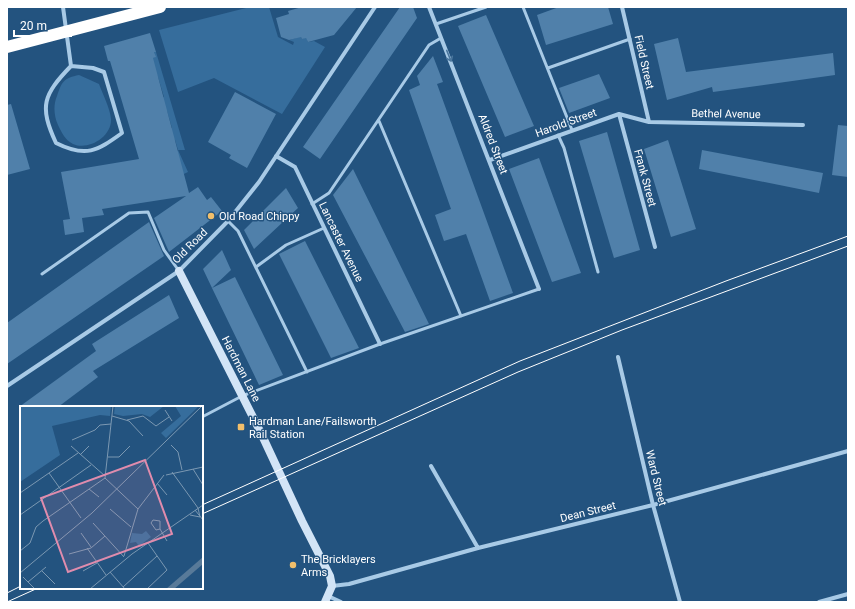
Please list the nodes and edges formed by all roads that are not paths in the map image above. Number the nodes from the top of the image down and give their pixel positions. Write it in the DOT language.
graph roads {
  1 [pos="63,7"];
  2 [pos="160,7"];
  3 [pos="374,7"];
  4 [pos="429,7"];
  5 [pos="486,7"];
  6 [pos="523,7"];
  7 [pos="622,7"];
  8 [pos="436,24"];
  9 [pos="66,31"];
  10 [pos="441,38"];
  11 [pos="630,39"];
  12 [pos="7,46"];
  13 [pos="71,66"];
  14 [pos="548,68"];
  15 [pos="619,114"];
  16 [pos="379,121"];
  17 [pos="649,122"];
  18 [pos="803,125"];
  19 [pos="572,130"];
  20 [pos="558,135"];
  21 [pos="276,156"];
  22 [pos="490,160"];
  23 [pos="312,204"];
  24 [pos="228,222"];
  25 [pos="324,228"];
  26 [pos="655,247"];
  27 [pos="256,267"];
  28 [pos="179,271"];
  29 [pos="598,272"];
  30 [pos="42,274"];
  31 [pos="539,289"];
  32 [pos="461,316"];
  33 [pos="380,344"];
  34 [pos="618,357"];
  35 [pos="307,372"];
  36 [pos="7,386"];
  37 [pos="242,396"];
  38 [pos="203,417"];
  39 [pos="848,452"];
  40 [pos="431,466"];
  41 [pos="653,505"];
  42 [pos="478,548"];
  43 [pos="332,586"];
  44 [pos="848,594"];
  45 [pos="326,599"];
  46 [pos="341,602"];
  47 [pos="680,602"];
  48 [pos="819,602"];
  1 -- 9 [label="street"];
  2 -- 9 [label="highway"];
  3 -- 21 [label="street, Old Road"];
  4 -- 8 [label="street, Aldred Street"];
  5 -- 8 [label="lane"];
  6 -- 14 [label="lane"];
  7 -- 11 [label="street, Field Street"];
  8 -- 10 [label="street, Aldred Street"];
  9 -- 12 [label="highway"];
  9 -- 13 [label="street"];
  10 -- 16 [label="lane"];
  10 -- 22 [label="street, Aldred Street, one-way"];
  11 -- 14 [label="lane"];
  11 -- 17 [label="street, Field Street"];
  13 -- 13 [label="street"];
  14 -- 19 [label="lane"];
  15 -- 17 [label="street"];
  15 -- 19 [label="street, Harold Street"];
  15 -- 26 [label="street, Frank Street"];
  16 -- 23 [label="lane"];
  16 -- 32 [label="lane"];
  17 -- 18 [label="street, Bethel Avenue"];
  19 -- 20 [label="street, Harold Street"];
  20 -- 22 [label="street, Harold Street"];
  20 -- 29 [label="lane"];
  21 -- 23 [label="street, Lancaster Avenue"];
  21 -- 24 [label="street, Old Road"];
  22 -- 31 [label="street, Aldred Street"];
  23 -- 25 [label="street, Lancaster Avenue"];
  24 -- 27 [label="lane"];
  24 -- 28 [label="street, Old Road"];
  25 -- 27 [label="lane"];
  25 -- 33 [label="street, Lancaster Avenue"];
  27 -- 35 [label="lane"];
  28 -- 30 [label="lane"];
  28 -- 36 [label="street, Old Road"];
  28 -- 37 [label="street, Hardman Lane"];
  31 -- 32 [label="lane"];
  32 -- 33 [label="lane"];
  33 -- 35 [label="lane"];
  34 -- 41 [label="street, Ward Street"];
  35 -- 37 [label="lane"];
  37 -- 38 [label="lane"];
  37 -- 43 [label="street, Hardman Lane"];
  39 -- 41 [label="street, Dean Street"];
  40 -- 42 [label="street"];
  41 -- 42 [label="street, Dean Street"];
  41 -- 47 [label="street, Ward Street"];
  42 -- 43 [label="street, Dean Street"];
  43 -- 45 [label="street"];
  44 -- 48 [label="street"];
  45 -- 46 [label="street"];
}
